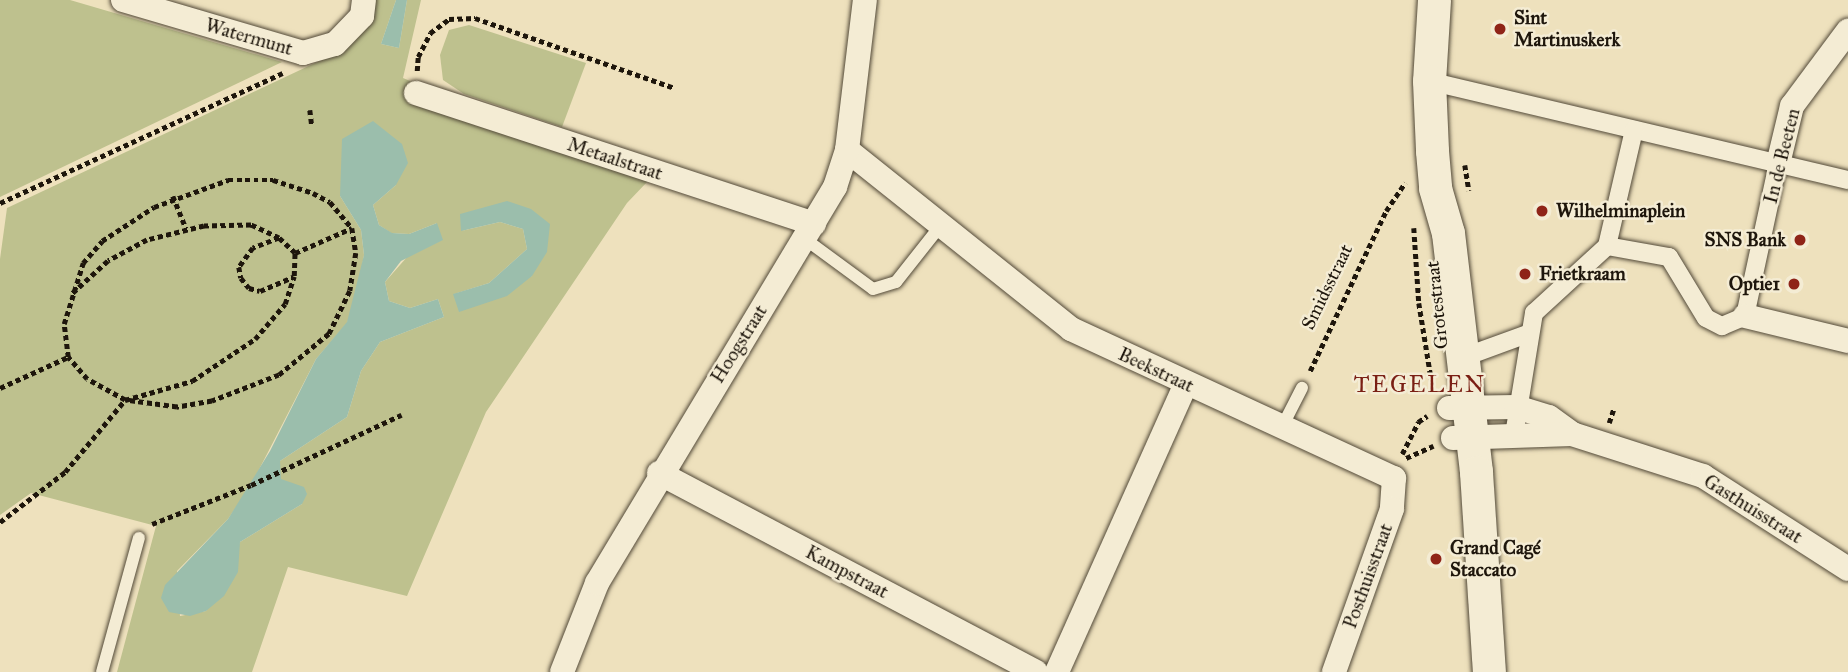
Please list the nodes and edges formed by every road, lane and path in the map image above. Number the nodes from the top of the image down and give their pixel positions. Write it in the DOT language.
graph roads {
  1 [pos="123,0"];
  2 [pos="364,0"];
  3 [pos="865,0"];
  4 [pos="1434,0"];
  5 [pos="1848,30"];
  6 [pos="293,68"];
  7 [pos="1429,81"];
  8 [pos="675,88"];
  9 [pos="416,93"];
  10 [pos="310,110"];
  11 [pos="312,126"];
  12 [pos="1634,130"];
  13 [pos="847,150"];
  14 [pos="1778,164"];
  15 [pos="1848,180"];
  16 [pos="1421,184"];
  17 [pos="173,196"];
  18 [pos="0,203"];
  19 [pos="941,225"];
  20 [pos="352,228"];
  21 [pos="186,229"];
  22 [pos="809,231"];
  23 [pos="279,238"];
  24 [pos="1607,246"];
  25 [pos="295,253"];
  26 [pos="294,276"];
  27 [pos="72,294"];
  28 [pos="1745,316"];
  29 [pos="1530,333"];
  30 [pos="1848,341"];
  31 [pos="1478,352"];
  32 [pos="68,357"];
  33 [pos="1186,384"];
  34 [pos="0,388"];
  35 [pos="1302,388"];
  36 [pos="125,400"];
  37 [pos="1516,407"];
  38 [pos="401,415"];
  39 [pos="1460,422"];
  40 [pos="1282,427"];
  41 [pos="1572,434"];
  42 [pos="1514,435"];
  43 [pos="659,473"];
  44 [pos="1394,478"];
  45 [pos="159,521"];
  46 [pos="0,522"];
  47 [pos="139,538"];
  48 [pos="1848,569"];
  49 [pos="102,672"];
  50 [pos="562,672"];
  51 [pos="1036,672"];
  52 [pos="1057,672"];
  53 [pos="1334,672"];
  54 [pos="1489,672"];
  1 -- 2 [label="street, Watermunt"];
  3 -- 13 [label="street, Hoogstraat"];
  4 -- 7 [label="main road, Grotestraat"];
  5 -- 14 [label="street, In de Beeten"];
  6 -- 18 [label="path"];
  7 -- 12 [label="street"];
  7 -- 16 [label="main road, Grotestraat"];
  8 -- 9 [label="path"];
  9 -- 22 [label="street, Metaalstraat"];
  10 -- 11 [label="path"];
  12 -- 14 [label="street"];
  12 -- 24 [label="street"];
  13 -- 19 [label="street, Beekstraat"];
  13 -- 22 [label="street, Hoogstraat"];
  14 -- 15 [label="street"];
  14 -- 28 [label="street, In de Beeten"];
  16 -- 35 [label="path, Smidsstraat"];
  16 -- 39 [label="main road, Grotestraat"];
  17 -- 20 [label="path"];
  17 -- 21 [label="path"];
  17 -- 27 [label="path"];
  19 -- 22 [label="lane"];
  19 -- 33 [label="street, Beekstraat"];
  20 -- 25 [label="path"];
  20 -- 36 [label="path"];
  21 -- 23 [label="path"];
  21 -- 27 [label="path"];
  22 -- 43 [label="street, Hoogstraat"];
  23 -- 25 [label="path"];
  23 -- 26 [label="path"];
  24 -- 28 [label="street"];
  24 -- 29 [label="street"];
  25 -- 26 [label="path"];
  26 -- 36 [label="path"];
  27 -- 32 [label="path"];
  28 -- 30 [label="street"];
  29 -- 31 [label="street"];
  29 -- 37 [label="street"];
  32 -- 34 [label="path"];
  32 -- 36 [label="path"];
  33 -- 40 [label="street, Beekstraat"];
  33 -- 52 [label="street"];
  35 -- 40 [label="lane"];
  36 -- 46 [label="path"];
  37 -- 39 [label="street, Gasthuisstraat"];
  37 -- 41 [label="street, Gasthuisstraat"];
  37 -- 42 [label="street"];
  38 -- 45 [label="path"];
  39 -- 39 [label="path"];
  39 -- 42 [label="street, Gasthuisstraat"];
  39 -- 54 [label="main road, Grotestraat"];
  40 -- 44 [label="street, Beekstraat"];
  41 -- 42 [label="street, Gasthuisstraat"];
  41 -- 48 [label="street, Gasthuisstraat"];
  43 -- 50 [label="street, Hoogstraat"];
  43 -- 51 [label="street, Kampstraat"];
  44 -- 53 [label="street, Posthuisstraat"];
  47 -- 49 [label="lane"];
}
